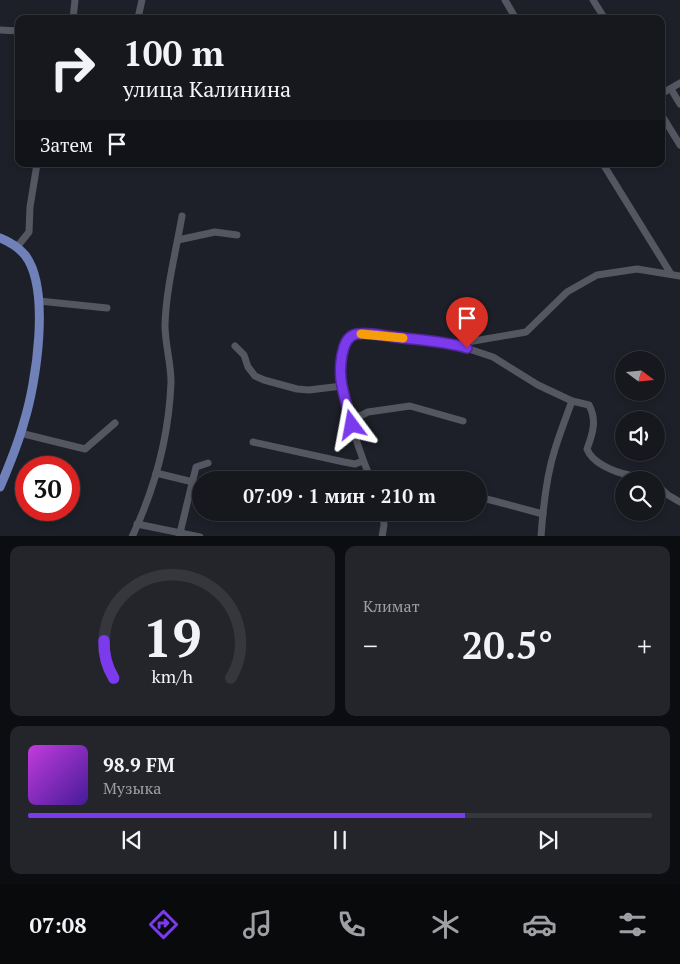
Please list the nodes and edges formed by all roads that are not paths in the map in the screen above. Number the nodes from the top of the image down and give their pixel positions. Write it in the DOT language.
graph roads {
  1 [pos="75,0"];
  2 [pos="142,0"];
  3 [pos="505,0"];
  4 [pos="594,0"];
  5 [pos="73,15"];
  6 [pos="139,15"];
  7 [pos="514,15"];
  8 [pos="601,15"];
  9 [pos="0,30"];
  10 [pos="15,31"];
  11 [pos="680,84"];
  12 [pos="671,88"];
  13 [pos="665,92"];
  14 [pos="680,104"];
  15 [pos="665,121"];
  16 [pos="680,146"];
  17 [pos="37,167"];
  18 [pos="605,167"];
  19 [pos="182,216"];
  20 [pos="237,235"];
  21 [pos="0,238"];
  22 [pos="178,240"];
  23 [pos="17,247"];
  24 [pos="671,274"];
  25 [pos="680,276"];
  26 [pos="38,301"];
  27 [pos="107,308"];
  28 [pos="454,344"];
  29 [pos="235,346"];
  30 [pos="342,386"];
  31 [pos="572,401"];
  32 [pos="463,421"];
  33 [pos="115,423"];
  34 [pos="352,425"];
  35 [pos="20,433"];
  36 [pos="253,442"];
  37 [pos="363,461"];
  38 [pos="208,463"];
  39 [pos="195,471"];
  40 [pos="367,471"];
  41 [pos="616,471"];
  42 [pos="156,473"];
  43 [pos="192,482"];
  44 [pos="192,486"];
  45 [pos="0,487"];
  46 [pos="665,492"];
  47 [pos="487,499"];
  48 [pos="680,502"];
  49 [pos="543,514"];
  50 [pos="383,521"];
  51 [pos="137,524"];
  52 [pos="179,534"];
  53 [pos="132,536"];
  54 [pos="200,536"];
  55 [pos="382,536"];
  56 [pos="541,536"];
  1 -- 5 [label="street"];
  2 -- 6 [label="street"];
  3 -- 7 [label="street"];
  4 -- 8 [label="street"];
  9 -- 10 [label="street"];
  11 -- 12 [label="street"];
  12 -- 13 [label="street"];
  12 -- 14 [label="street"];
  15 -- 16 [label="street"];
  17 -- 23 [label="street"];
  18 -- 24 [label="street"];
  19 -- 22 [label="street"];
  20 -- 22 [label="street"];
  21 -- 23 [label="main road"];
  22 -- 42 [label="street"];
  23 -- 26 [label="main road"];
  24 -- 25 [label="street"];
  24 -- 28 [label="street"];
  26 -- 27 [label="street"];
  26 -- 35 [label="main road"];
  28 -- 30 [label="street"];
  28 -- 31 [label="street"];
  29 -- 30 [label="street"];
  30 -- 34 [label="street"];
  31 -- 41 [label="street"];
  31 -- 49 [label="street"];
  32 -- 34 [label="street"];
  33 -- 35 [label="street"];
  34 -- 37 [label="street"];
  35 -- 45 [label="main road"];
  36 -- 37 [label="street"];
  37 -- 40 [label="street"];
  38 -- 39 [label="street"];
  42 -- 43 [label="street"];
  42 -- 51 [label="street"];
  44 -- 52 [label="street"];
  46 -- 48 [label="street"];
  47 -- 49 [label="street"];
  49 -- 56 [label="street"];
  50 -- 55 [label="street"];
  51 -- 52 [label="street"];
  51 -- 53 [label="street"];
  52 -- 54 [label="street"];
}
